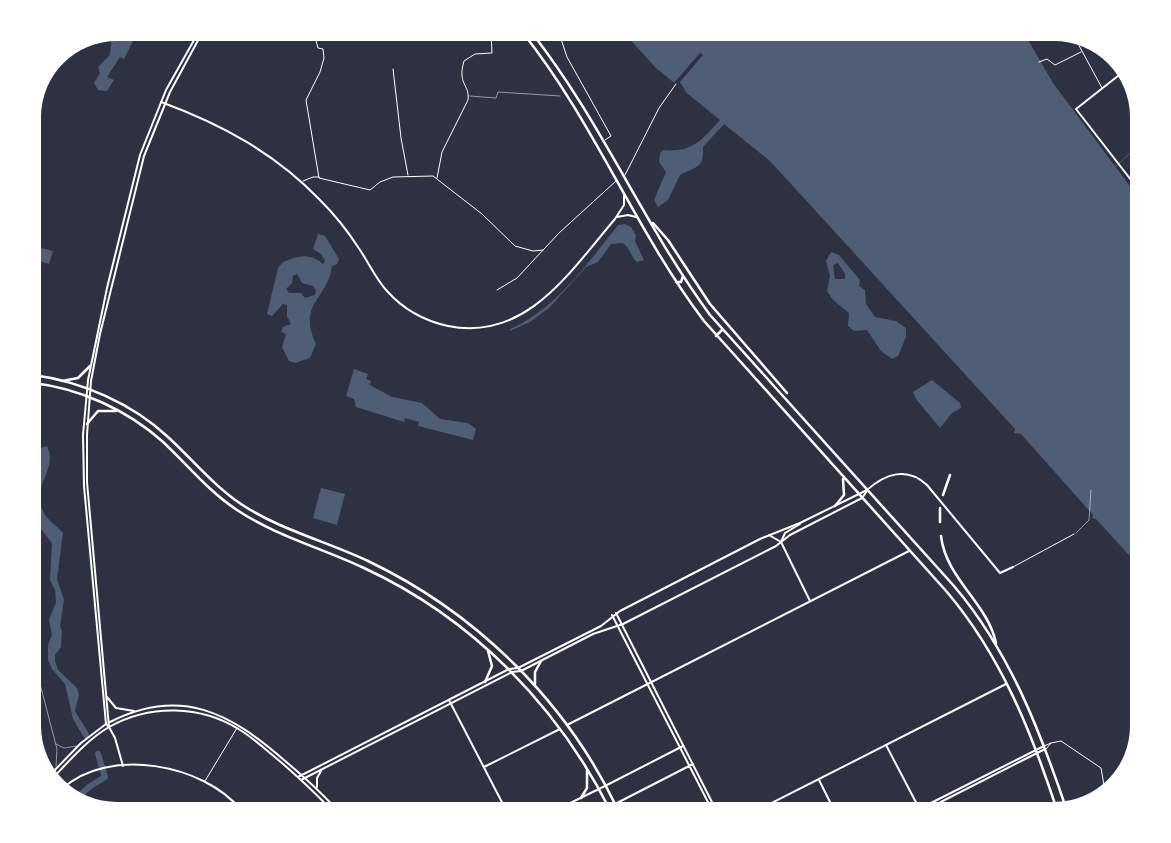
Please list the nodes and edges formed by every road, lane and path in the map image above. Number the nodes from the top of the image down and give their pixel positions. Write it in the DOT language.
graph roads {
  1 [pos="193,41"];
  2 [pos="197,41"];
  3 [pos="316,41"];
  4 [pos="491,41"];
  5 [pos="530,41"];
  6 [pos="539,41"];
  7 [pos="561,41"];
  8 [pos="1078,45"];
  9 [pos="1081,52"];
  10 [pos="1039,62"];
  11 [pos="393,69"];
  12 [pos="1118,77"];
  13 [pos="676,84"];
  14 [pos="1103,88"];
  15 [pos="468,96"];
  16 [pos="560,96"];
  17 [pos="162,103"];
  18 [pos="604,140"];
  19 [pos="408,176"];
  20 [pos="625,176"];
  21 [pos="1130,177"];
  22 [pos="319,178"];
  23 [pos="437,179"];
  24 [pos="617,180"];
  25 [pos="303,181"];
  26 [pos="624,192"];
  27 [pos="615,219"];
  28 [pos="640,220"];
  29 [pos="650,220"];
  30 [pos="543,250"];
  31 [pos="683,275"];
  32 [pos="675,280"];
  33 [pos="498,290"];
  34 [pos="722,330"];
  35 [pos="716,336"];
  36 [pos="90,366"];
  37 [pos="41,377"];
  38 [pos="60,381"];
  39 [pos="41,384"];
  40 [pos="88,390"];
  41 [pos="787,393"];
  42 [pos="88,398"];
  43 [pos="120,412"];
  44 [pos="87,424"];
  45 [pos="841,475"];
  46 [pos="950,475"];
  47 [pos="867,490"];
  48 [pos="1091,490"];
  49 [pos="858,495"];
  50 [pos="943,495"];
  51 [pos="862,498"];
  52 [pos="835,506"];
  53 [pos="940,508"];
  54 [pos="940,522"];
  55 [pos="800,524"];
  56 [pos="1074,534"];
  57 [pos="768,535"];
  58 [pos="941,536"];
  59 [pos="323,542"];
  60 [pos="781,542"];
  61 [pos="337,548"];
  62 [pos="320,549"];
  63 [pos="909,550"];
  64 [pos="334,555"];
  65 [pos="1013,567"];
  66 [pos="810,601"];
  67 [pos="616,613"];
  68 [pos="612,615"];
  69 [pos="622,625"];
  70 [pos="618,626"];
  71 [pos="997,647"];
  72 [pos="488,649"];
  73 [pos="541,661"];
  74 [pos="519,669"];
  75 [pos="509,670"];
  76 [pos="512,672"];
  77 [pos="485,682"];
  78 [pos="651,682"];
  79 [pos="648,684"];
  80 [pos="1008,684"];
  81 [pos="41,688"];
  82 [pos="537,688"];
  83 [pos="107,696"];
  84 [pos="449,700"];
  85 [pos="451,704"];
  86 [pos="136,711"];
  87 [pos="109,723"];
  88 [pos="106,724"];
  89 [pos="567,725"];
  90 [pos="1036,726"];
  91 [pos="109,727"];
  92 [pos="238,728"];
  93 [pos="560,729"];
  94 [pos="1028,729"];
  95 [pos="55,743"];
  96 [pos="80,744"];
  97 [pos="886,745"];
  98 [pos="683,746"];
  99 [pos="1045,747"];
  100 [pos="680,748"];
  101 [pos="1037,751"];
  102 [pos="693,764"];
  103 [pos="123,766"];
  104 [pos="689,766"];
  105 [pos="484,767"];
  106 [pos="587,768"];
  107 [pos="55,770"];
  108 [pos="321,770"];
  109 [pos="57,773"];
  110 [pos="302,775"];
  111 [pos="298,777"];
  112 [pos="305,778"];
  113 [pos="301,780"];
  114 [pos="818,780"];
  115 [pos="205,781"];
  116 [pos="1104,782"];
  117 [pos="69,784"];
  118 [pos="605,786"];
  119 [pos="599,789"];
  120 [pos="318,790"];
  121 [pos="581,798"];
  122 [pos="1064,801"];
  123 [pos="233,802"];
  124 [pos="323,802"];
  125 [pos="329,802"];
  126 [pos="502,802"];
  127 [pos="573,802"];
  128 [pos="606,802"];
  129 [pos="614,802"];
  130 [pos="619,802"];
  131 [pos="708,802"];
  132 [pos="712,802"];
  133 [pos="774,802"];
  134 [pos="830,802"];
  135 [pos="914,802"];
  136 [pos="934,802"];
  137 [pos="940,802"];
  138 [pos="1054,802"];
  1 -- 17 [label="main road"];
  2 -- 17 [label="main road"];
  3 -- 22 [label="street"];
  4 -- 15 [label="street"];
  5 -- 24 [label="main road"];
  6 -- 18 [label="main road"];
  7 -- 18 [label="street"];
  8 -- 9 [label="street"];
  9 -- 10 [label="street"];
  9 -- 14 [label="street"];
  11 -- 19 [label="street"];
  12 -- 14 [label="main road"];
  13 -- 20 [label="street"];
  14 -- 21 [label="main road"];
  15 -- 16 [label="lane"];
  15 -- 23 [label="street"];
  17 -- 27 [label="main road"];
  17 -- 36 [label="main road"];
  17 -- 40 [label="main road"];
  18 -- 20 [label="main road"];
  19 -- 22 [label="street"];
  19 -- 23 [label="street"];
  20 -- 29 [label="main road"];
  22 -- 25 [label="street"];
  23 -- 30 [label="street"];
  24 -- 26 [label="main road"];
  24 -- 30 [label="street"];
  26 -- 27 [label="main road"];
  26 -- 28 [label="main road"];
  27 -- 28 [label="main road"];
  28 -- 32 [label="main road"];
  29 -- 31 [label="main road"];
  29 -- 41 [label="main road"];
  30 -- 33 [label="street"];
  31 -- 32 [label="main road"];
  31 -- 34 [label="main road"];
  32 -- 35 [label="main road"];
  34 -- 35 [label="main road"];
  34 -- 47 [label="main road"];
  35 -- 45 [label="main road"];
  36 -- 38 [label="main road"];
  36 -- 40 [label="main road"];
  37 -- 38 [label="main road"];
  38 -- 40 [label="main road"];
  39 -- 42 [label="main road"];
  40 -- 42 [label="main road"];
  40 -- 59 [label="main road"];
  42 -- 43 [label="main road"];
  42 -- 44 [label="main road"];
  42 -- 88 [label="main road"];
  43 -- 44 [label="main road"];
  43 -- 62 [label="main road"];
  44 -- 83 [label="main road"];
  45 -- 49 [label="main road"];
  45 -- 52 [label="main road"];
  46 -- 50 [label="main road"];
  47 -- 49 [label="main road"];
  47 -- 51 [label="main road"];
  47 -- 65 [label="main road"];
  47 -- 71 [label="main road"];
  48 -- 56 [label="lane"];
  49 -- 51 [label="main road"];
  49 -- 52 [label="main road"];
  51 -- 60 [label="main road"];
  51 -- 63 [label="main road"];
  52 -- 55 [label="main road"];
  53 -- 54 [label="main road"];
  55 -- 57 [label="main road"];
  55 -- 60 [label="main road"];
  56 -- 65 [label="street"];
  57 -- 60 [label="main road"];
  57 -- 67 [label="main road"];
  58 -- 71 [label="main road"];
  59 -- 61 [label="main road"];
  59 -- 62 [label="main road"];
  60 -- 66 [label="main road"];
  60 -- 69 [label="main road"];
  61 -- 64 [label="main road"];
  61 -- 74 [label="main road"];
  62 -- 64 [label="main road"];
  63 -- 66 [label="main road"];
  63 -- 80 [label="main road"];
  64 -- 72 [label="main road"];
  66 -- 78 [label="main road"];
  67 -- 68 [label="main road"];
  67 -- 69 [label="main road"];
  68 -- 70 [label="main road"];
  68 -- 74 [label="main road"];
  69 -- 70 [label="main road"];
  69 -- 78 [label="main road"];
  70 -- 73 [label="main road"];
  70 -- 79 [label="main road"];
  71 -- 90 [label="main road"];
  72 -- 75 [label="main road"];
  72 -- 77 [label="main road"];
  73 -- 74 [label="main road"];
  73 -- 82 [label="main road"];
  74 -- 75 [label="main road"];
  74 -- 76 [label="main road"];
  74 -- 82 [label="main road"];
  75 -- 76 [label="main road"];
  75 -- 77 [label="main road"];
  76 -- 85 [label="main road"];
  76 -- 93 [label="main road"];
  77 -- 84 [label="main road"];
  78 -- 79 [label="main road"];
  78 -- 98 [label="main road"];
  79 -- 89 [label="main road"];
  79 -- 100 [label="main road"];
  80 -- 94 [label="main road"];
  80 -- 97 [label="main road"];
  81 -- 95 [label="lane"];
  82 -- 89 [label="main road"];
  83 -- 86 [label="main road"];
  83 -- 87 [label="main road"];
  84 -- 85 [label="main road"];
  84 -- 110 [label="main road"];
  85 -- 105 [label="main road"];
  85 -- 108 [label="main road"];
  86 -- 87 [label="main road"];
  86 -- 110 [label="main road"];
  87 -- 88 [label="main road"];
  87 -- 91 [label="main road"];
  88 -- 91 [label="main road"];
  88 -- 96 [label="main road"];
  89 -- 118 [label="main road"];
  90 -- 94 [label="main road"];
  90 -- 99 [label="main road"];
  91 -- 92 [label="main road"];
  91 -- 103 [label="main road"];
  91 -- 109 [label="main road"];
  92 -- 111 [label="main road"];
  92 -- 115 [label="street"];
  93 -- 105 [label="main road"];
  93 -- 106 [label="main road"];
  94 -- 101 [label="main road"];
  95 -- 96 [label="lane"];
  95 -- 107 [label="lane"];
  96 -- 107 [label="main road"];
  97 -- 114 [label="main road"];
  97 -- 135 [label="main road"];
  98 -- 100 [label="main road"];
  98 -- 102 [label="main road"];
  99 -- 101 [label="main road"];
  99 -- 116 [label="street"];
  99 -- 122 [label="main road"];
  100 -- 104 [label="main road"];
  100 -- 118 [label="main road"];
  101 -- 136 [label="main road"];
  101 -- 137 [label="main road"];
  101 -- 138 [label="main road"];
  102 -- 104 [label="main road"];
  102 -- 132 [label="main road"];
  103 -- 115 [label="main road"];
  103 -- 117 [label="main road"];
  104 -- 130 [label="main road"];
  104 -- 131 [label="main road"];
  105 -- 126 [label="main road"];
  106 -- 119 [label="main road"];
  106 -- 121 [label="main road"];
  108 -- 112 [label="main road"];
  108 -- 120 [label="main road"];
  110 -- 111 [label="main road"];
  110 -- 112 [label="main road"];
  111 -- 113 [label="main road"];
  112 -- 113 [label="main road"];
  112 -- 120 [label="main road"];
  113 -- 124 [label="main road"];
  114 -- 133 [label="main road"];
  114 -- 134 [label="main road"];
  115 -- 123 [label="main road"];
  118 -- 119 [label="main road"];
  118 -- 129 [label="main road"];
  119 -- 121 [label="main road"];
  119 -- 128 [label="main road"];
  120 -- 125 [label="main road"];
  121 -- 127 [label="main road"];
}
